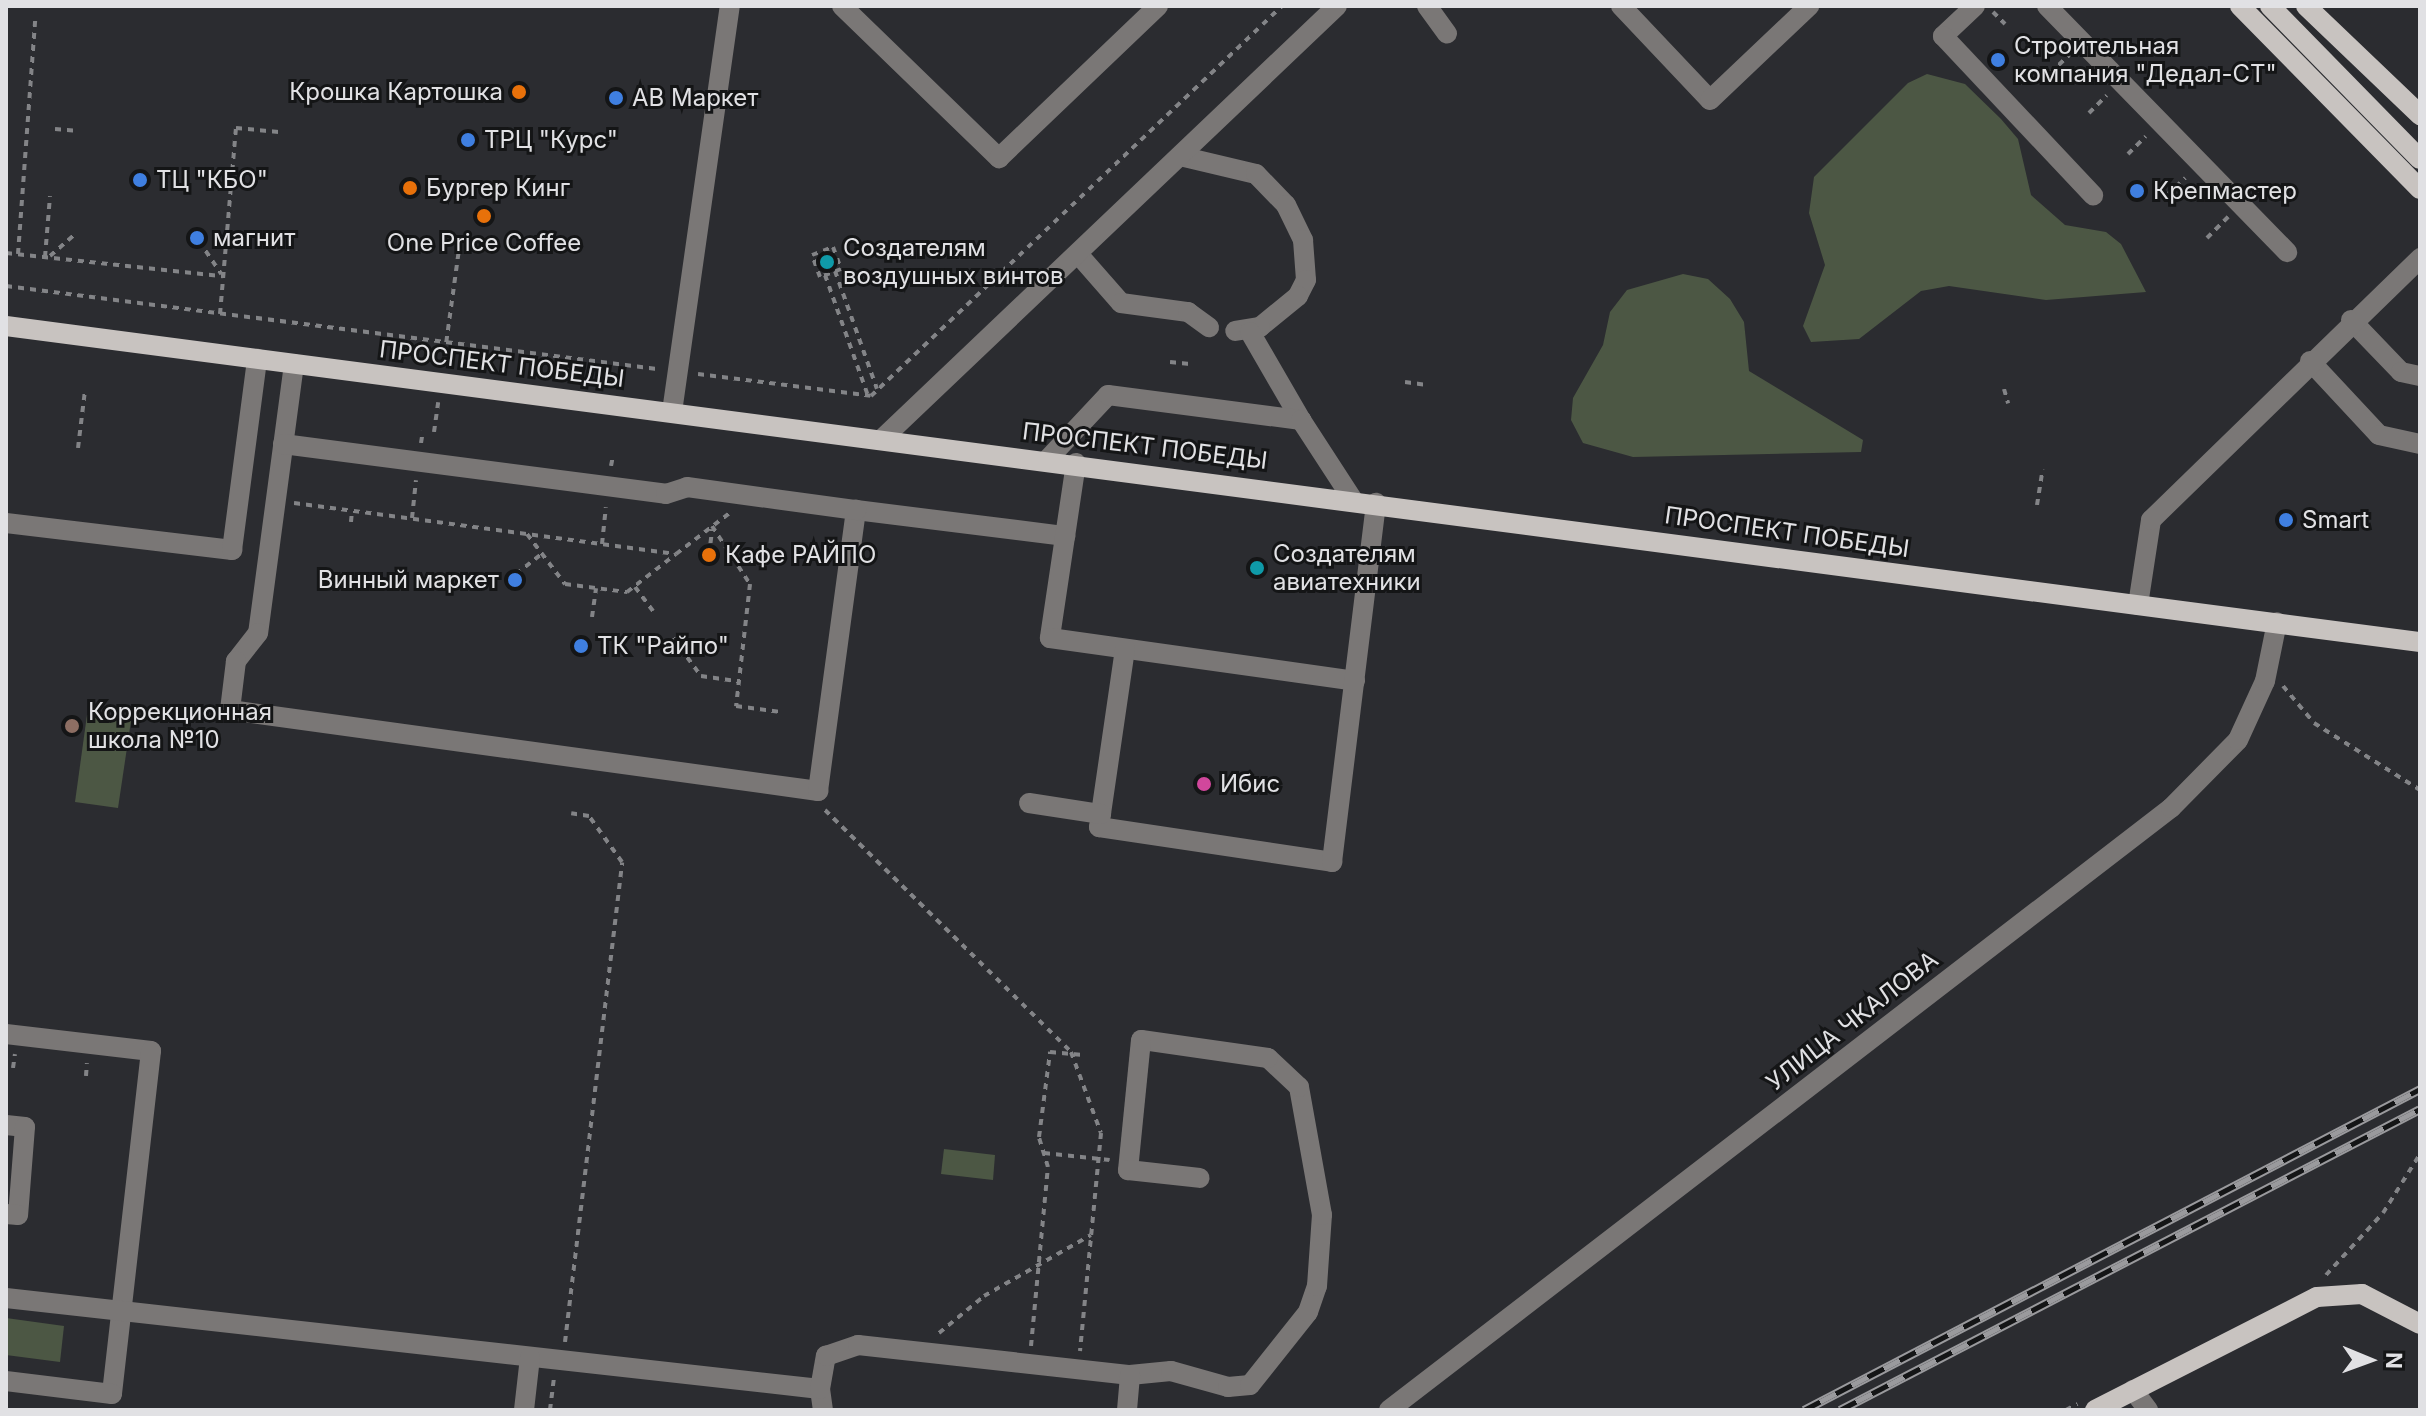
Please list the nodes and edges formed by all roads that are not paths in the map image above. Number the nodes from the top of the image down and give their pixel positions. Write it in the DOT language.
graph roads {
  1 [pos="730,6"];
  2 [pos="842,6"];
  3 [pos="1158,6"];
  4 [pos="1337,6"];
  5 [pos="1427,6"];
  6 [pos="1621,6"];
  7 [pos="1809,6"];
  8 [pos="1975,6"];
  9 [pos="2047,6"];
  10 [pos="2240,6"];
  11 [pos="2270,6"];
  12 [pos="2306,6"];
  13 [pos="1447,34"];
  14 [pos="2420,115"];
  15 [pos="1180,156"];
  16 [pos="2420,159"];
  17 [pos="2420,189"];
  18 [pos="2093,195"];
  19 [pos="2287,252"];
  20 [pos="1078,254"];
  21 [pos="2420,258"];
  22 [pos="2351,320"];
  23 [pos="6,326"];
  24 [pos="1209,327"];
  25 [pos="257,359"];
  26 [pos="2310,361"];
  27 [pos="294,364"];
  28 [pos="2420,376"];
  29 [pos="672,412"];
  30 [pos="1301,420"];
  31 [pos="882,439"];
  32 [pos="283,444"];
  33 [pos="2420,444"];
  34 [pos="1047,460"];
  35 [pos="1076,463"];
  36 [pos="1353,500"];
  37 [pos="1376,503"];
  38 [pos="856,510"];
  39 [pos="6,523"];
  40 [pos="1065,536"];
  41 [pos="2138,605"];
  42 [pos="2277,622"];
  43 [pos="2420,642"];
  44 [pos="1125,649"];
  45 [pos="1355,681"];
  46 [pos="1029,803"];
  47 [pos="1101,814"];
  48 [pos="6,1034"];
  49 [pos="6,1125"];
  50 [pos="1200,1178"];
  51 [pos="6,1214"];
  52 [pos="6,1298"];
  53 [pos="122,1311"];
  54 [pos="2420,1324"];
  55 [pos="530,1357"];
  56 [pos="1130,1375"];
  57 [pos="6,1381"];
  58 [pos="820,1389"];
  59 [pos="2133,1390"];
  60 [pos="524,1410"];
  61 [pos="823,1410"];
  62 [pos="1127,1410"];
  63 [pos="1389,1410"];
  64 [pos="2095,1410"];
  65 [pos="2148,1410"];
  1 -- 29 [label="street"];
  2 -- 3 [label="street"];
  4 -- 15 [label="street"];
  5 -- 13 [label="street"];
  6 -- 7 [label="street"];
  8 -- 18 [label="street"];
  9 -- 19 [label="street"];
  10 -- 17 [label="main road"];
  11 -- 16 [label="main road"];
  12 -- 14 [label="main road"];
  15 -- 20 [label="street"];
  15 -- 30 [label="street"];
  20 -- 24 [label="street"];
  20 -- 31 [label="street"];
  21 -- 22 [label="street"];
  22 -- 26 [label="street"];
  22 -- 28 [label="street"];
  23 -- 25 [label="main road, ПРОСПЕКТ ПОБЕДЫ"];
  25 -- 27 [label="main road, ПРОСПЕКТ ПОБЕДЫ"];
  25 -- 39 [label="street"];
  26 -- 33 [label="street"];
  26 -- 41 [label="street"];
  27 -- 29 [label="main road, ПРОСПЕКТ ПОБЕДЫ"];
  27 -- 32 [label="street"];
  29 -- 31 [label="main road, ПРОСПЕКТ ПОБЕДЫ"];
  30 -- 34 [label="street"];
  30 -- 36 [label="street"];
  31 -- 34 [label="main road, ПРОСПЕКТ ПОБЕДЫ"];
  32 -- 38 [label="street"];
  32 -- 38 [label="street"];
  34 -- 35 [label="main road, ПРОСПЕКТ ПОБЕДЫ"];
  35 -- 36 [label="main road, ПРОСПЕКТ ПОБЕДЫ"];
  35 -- 40 [label="street"];
  36 -- 37 [label="main road, ПРОСПЕКТ ПОБЕДЫ"];
  37 -- 41 [label="main road, ПРОСПЕКТ ПОБЕДЫ"];
  37 -- 45 [label="street"];
  38 -- 40 [label="street"];
  40 -- 44 [label="street"];
  41 -- 42 [label="main road, ПРОСПЕКТ ПОБЕДЫ"];
  42 -- 43 [label="main road, ПРОСПЕКТ ПОБЕДЫ"];
  42 -- 63 [label="street, УЛИЦА ЧКАЛОВА"];
  44 -- 45 [label="street"];
  44 -- 47 [label="street"];
  45 -- 47 [label="street"];
  46 -- 47 [label="street"];
  48 -- 53 [label="street"];
  49 -- 51 [label="street"];
  50 -- 56 [label="street"];
  52 -- 53 [label="street"];
  53 -- 55 [label="street"];
  53 -- 57 [label="street"];
  54 -- 59 [label="main road"];
  55 -- 58 [label="street"];
  55 -- 60 [label="street"];
  56 -- 58 [label="street"];
  56 -- 62 [label="street"];
  58 -- 61 [label="street"];
  59 -- 64 [label="main road"];
  59 -- 65 [label="street"];
}
